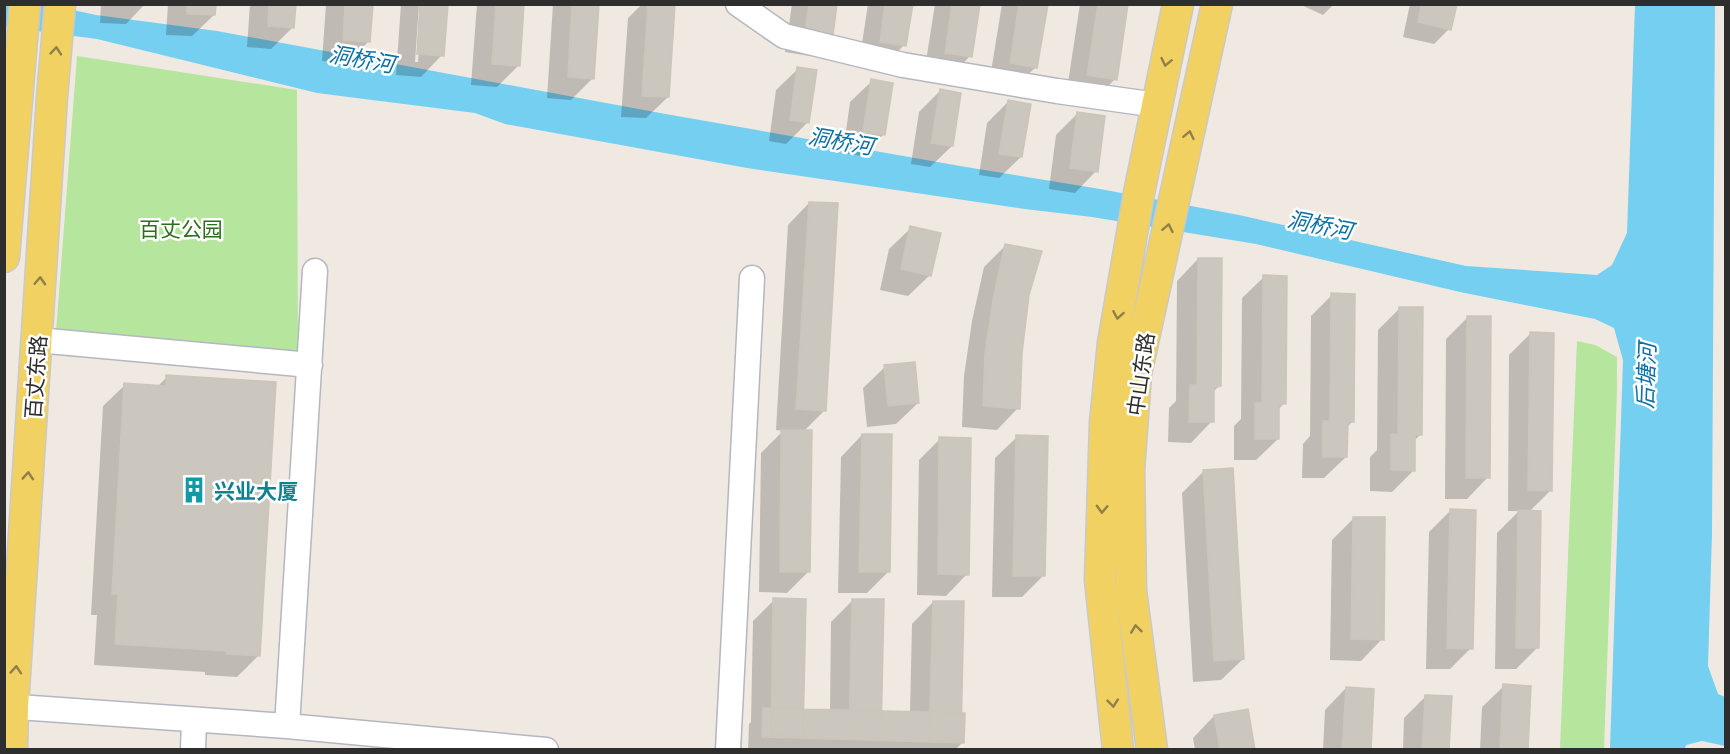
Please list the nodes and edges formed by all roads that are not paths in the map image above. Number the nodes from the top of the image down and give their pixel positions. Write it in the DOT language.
graph roads {
  1 [pos="25,4"];
  2 [pos="60,4"];
  3 [pos="738,4"];
  4 [pos="1178,4"];
  5 [pos="1217,4"];
  6 [pos="1157,105"];
  7 [pos="4,257"];
  8 [pos="315,271"];
  9 [pos="752,278"];
  10 [pos="37,340"];
  11 [pos="310,365"];
  12 [pos="9,706"];
  13 [pos="194,720"];
  14 [pos="287,726"];
  15 [pos="12,750"];
  16 [pos="193,750"];
  17 [pos="546,750"];
  18 [pos="728,750"];
  19 [pos="1118,750"];
  20 [pos="1152,750"];
  1 -- 7 [label="main road"];
  10 -- 2 [label="main road, 百丈东路, one-way"];
  3 -- 6 [label="street"];
  4 -- 6 [label="main road, 中山东路, one-way"];
  20 -- 5 [label="main road, 中山东路, one-way"];
  6 -- 19 [label="main road, 中山东路, one-way"];
  8 -- 11 [label="street"];
  9 -- 18 [label="street"];
  10 -- 11 [label="street"];
  12 -- 10 [label="main road, 百丈东路, one-way"];
  11 -- 14 [label="street"];
  12 -- 13 [label="street"];
  12 -- 15 [label="main road, 百丈东路"];
  13 -- 14 [label="street"];
  13 -- 16 [label="street"];
  14 -- 17 [label="street"];
}
